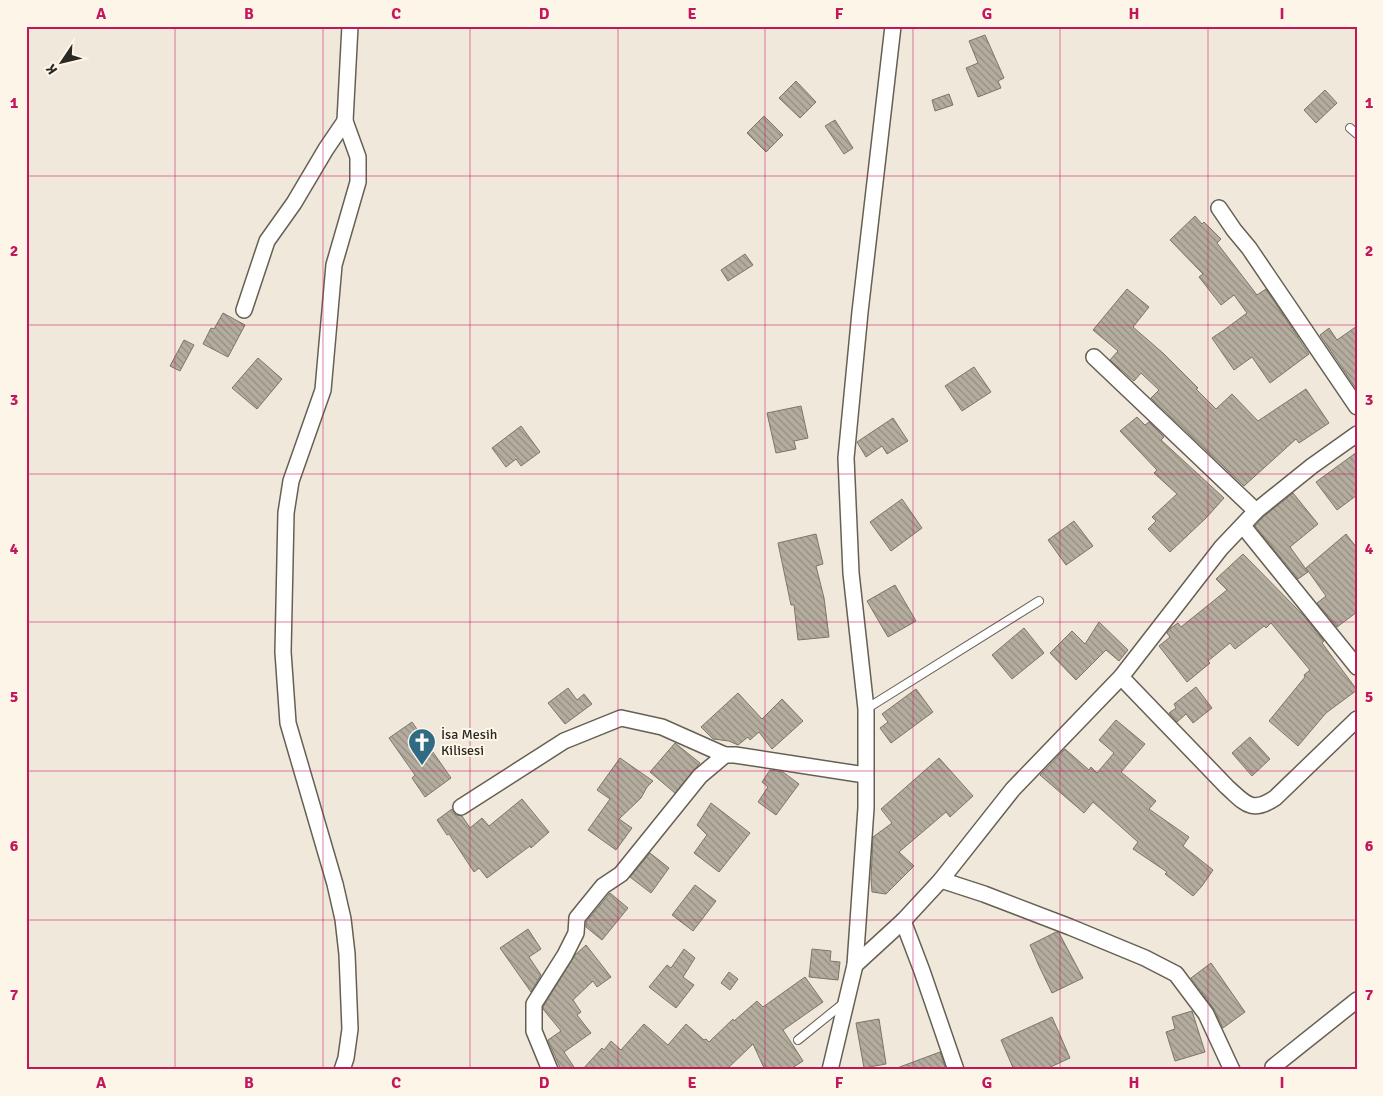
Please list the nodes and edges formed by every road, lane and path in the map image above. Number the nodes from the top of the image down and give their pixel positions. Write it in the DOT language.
graph roads {
  1 [pos="350,26"];
  2 [pos="893,26"];
  3 [pos="345,122"];
  4 [pos="1350,128"];
  5 [pos="1357,134"];
  6 [pos="1219,208"];
  7 [pos="244,310"];
  8 [pos="1094,357"];
  9 [pos="1357,407"];
  10 [pos="1357,434"];
  11 [pos="1256,511"];
  12 [pos="1243,526"];
  13 [pos="1039,602"];
  14 [pos="1357,667"];
  15 [pos="1121,677"];
  16 [pos="866,709"];
  17 [pos="1357,719"];
  18 [pos="724,755"];
  19 [pos="865,775"];
  20 [pos="461,807"];
  21 [pos="941,880"];
  22 [pos="902,921"];
  23 [pos="855,965"];
  24 [pos="847,1000"];
  25 [pos="1357,1000"];
  26 [pos="798,1040"];
  27 [pos="342,1070"];
  28 [pos="550,1070"];
  29 [pos="830,1070"];
  30 [pos="956,1070"];
  31 [pos="1232,1070"];
  32 [pos="1272,1070"];
  1 -- 3 [label="street"];
  2 -- 16 [label="street"];
  3 -- 7 [label="street"];
  3 -- 27 [label="street"];
  4 -- 5 [label="lane"];
  6 -- 9 [label="street"];
  8 -- 11 [label="street"];
  10 -- 11 [label="street"];
  11 -- 12 [label="street"];
  12 -- 14 [label="street"];
  12 -- 15 [label="street"];
  13 -- 16 [label="lane"];
  15 -- 17 [label="street"];
  15 -- 21 [label="street"];
  16 -- 19 [label="street"];
  18 -- 19 [label="street"];
  18 -- 20 [label="street"];
  18 -- 28 [label="street"];
  19 -- 23 [label="street"];
  21 -- 22 [label="street"];
  21 -- 31 [label="street"];
  22 -- 23 [label="street"];
  22 -- 30 [label="street"];
  23 -- 24 [label="street"];
  24 -- 26 [label="lane"];
  24 -- 29 [label="street"];
  25 -- 32 [label="street"];
}
